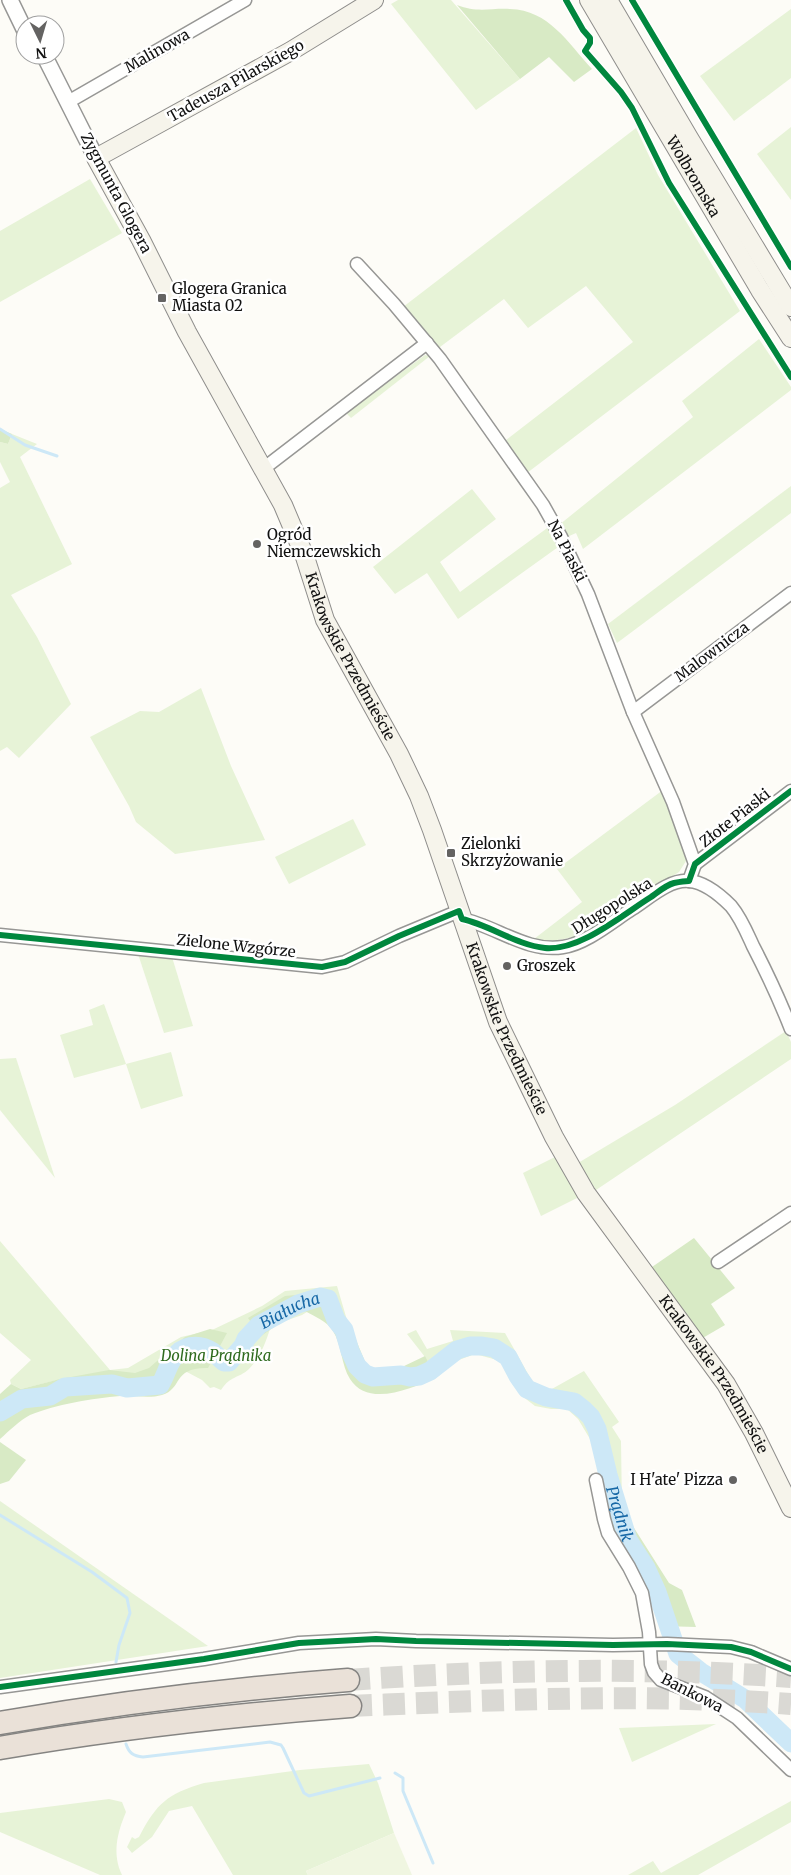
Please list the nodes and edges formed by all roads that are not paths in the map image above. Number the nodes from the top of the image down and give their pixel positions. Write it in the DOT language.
graph roads {
  1 [pos="10,0"];
  2 [pos="21,0"];
  3 [pos="245,0"];
  4 [pos="374,0"];
  5 [pos="601,5"];
  6 [pos="17,15"];
  7 [pos="29,15"];
  8 [pos="49,65"];
  9 [pos="68,102"];
  10 [pos="96,158"];
  11 [pos="357,264"];
  12 [pos="791,307"];
  13 [pos="187,332"];
  14 [pos="791,338"];
  15 [pos="427,343"];
  16 [pos="263,469"];
  17 [pos="791,593"];
  18 [pos="633,712"];
  19 [pos="791,791"];
  20 [pos="694,864"];
  21 [pos="689,881"];
  22 [pos="461,915"];
  23 [pos="493,930"];
  24 [pos="0,935"];
  25 [pos="473,951"];
  26 [pos="791,1029"];
  27 [pos="791,1213"];
  28 [pos="718,1262"];
  29 [pos="596,1480"];
  30 [pos="791,1508"];
  31 [pos="650,1644"];
  32 [pos="791,1669"];
  33 [pos="348,1680"];
  34 [pos="0,1687"];
  35 [pos="350,1706"];
  36 [pos="0,1723"];
  37 [pos="0,1748"];
  38 [pos="791,1770"];
  1 -- 6 [label="street"];
  2 -- 7 [label="street"];
  3 -- 9 [label="street, Malinowa"];
  4 -- 10 [label="main road, Tadeusza Pilarskiego"];
  5 -- 12 [label="main road, Wolbromska"];
  5 -- 14 [label="main road, Wolbromska"];
  8 -- 9 [label="street, Zygmunta Glogera"];
  9 -- 10 [label="street, Zygmunta Glogera"];
  10 -- 13 [label="main road, Zygmunta Glogera"];
  11 -- 15 [label="street, Na Piaski"];
  13 -- 16 [label="main road, Krakowskie Przedmieście"];
  15 -- 16 [label="street"];
  15 -- 18 [label="street, Na Piaski"];
  16 -- 22 [label="main road, Krakowskie Przedmieście"];
  17 -- 18 [label="street, Malownicza"];
  18 -- 20 [label="street, Na Piaski"];
  19 -- 20 [label="street, Złote Piaski"];
  20 -- 21 [label="street"];
  21 -- 23 [label="street, Długopolska"];
  21 -- 26 [label="street"];
  22 -- 23 [label="street, Długopolska"];
  22 -- 24 [label="street, Zielone Wzgórze"];
  22 -- 25 [label="main road, Krakowskie Przedmieście"];
  23 -- 25 [label="street"];
  25 -- 30 [label="main road, Krakowskie Przedmieście"];
  27 -- 28 [label="street"];
  29 -- 31 [label="street, Bankowa"];
  31 -- 32 [label="street"];
  31 -- 34 [label="street"];
  31 -- 38 [label="street, Bankowa"];
  33 -- 36 [label="highway"];
  35 -- 37 [label="highway"];
}
